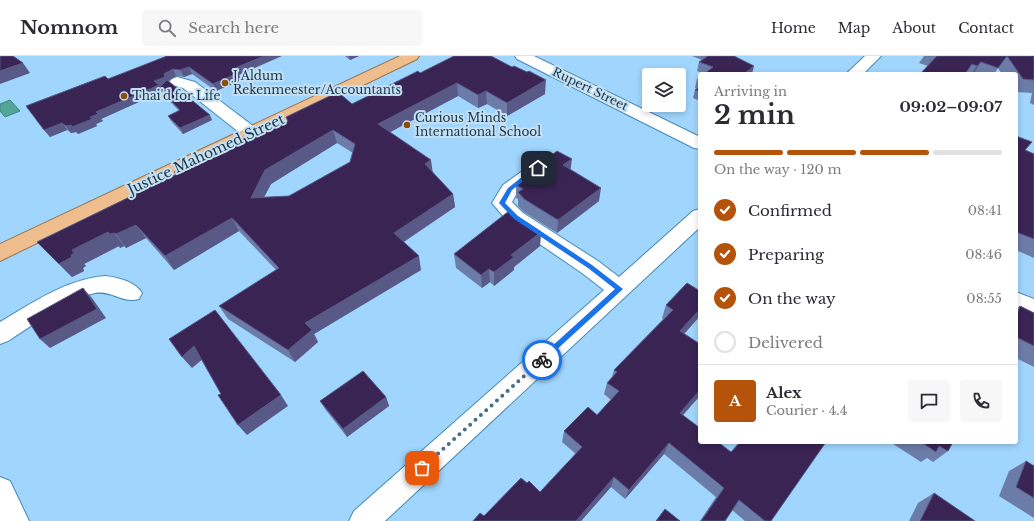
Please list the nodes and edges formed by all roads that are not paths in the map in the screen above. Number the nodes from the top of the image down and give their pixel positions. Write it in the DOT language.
graph roads {
  1 [pos="412,56"];
  2 [pos="522,56"];
  3 [pos="874,56"];
  4 [pos="856,72"];
  5 [pos="177,82"];
  6 [pos="251,133"];
  7 [pos="698,143"];
  8 [pos="538,168"];
  9 [pos="698,218"];
  10 [pos="0,252"];
  11 [pos="619,289"];
  12 [pos="131,293"];
  13 [pos="1018,302"];
  14 [pos="1034,310"];
  15 [pos="0,334"];
  16 [pos="0,491"];
  17 [pos="14,521"];
  18 [pos="364,521"];
  1 -- 6 [label="main road, Justice Mahomed Street"];
  2 -- 7 [label="street, Rupert Street"];
  3 -- 4 [label="street"];
  5 -- 6 [label="street"];
  6 -- 10 [label="main road, Justice Mahomed Street"];
  8 -- 11 [label="street"];
  9 -- 11 [label="street"];
  11 -- 18 [label="street"];
  12 -- 15 [label="street"];
  13 -- 14 [label="street"];
  16 -- 17 [label="street"];
}
